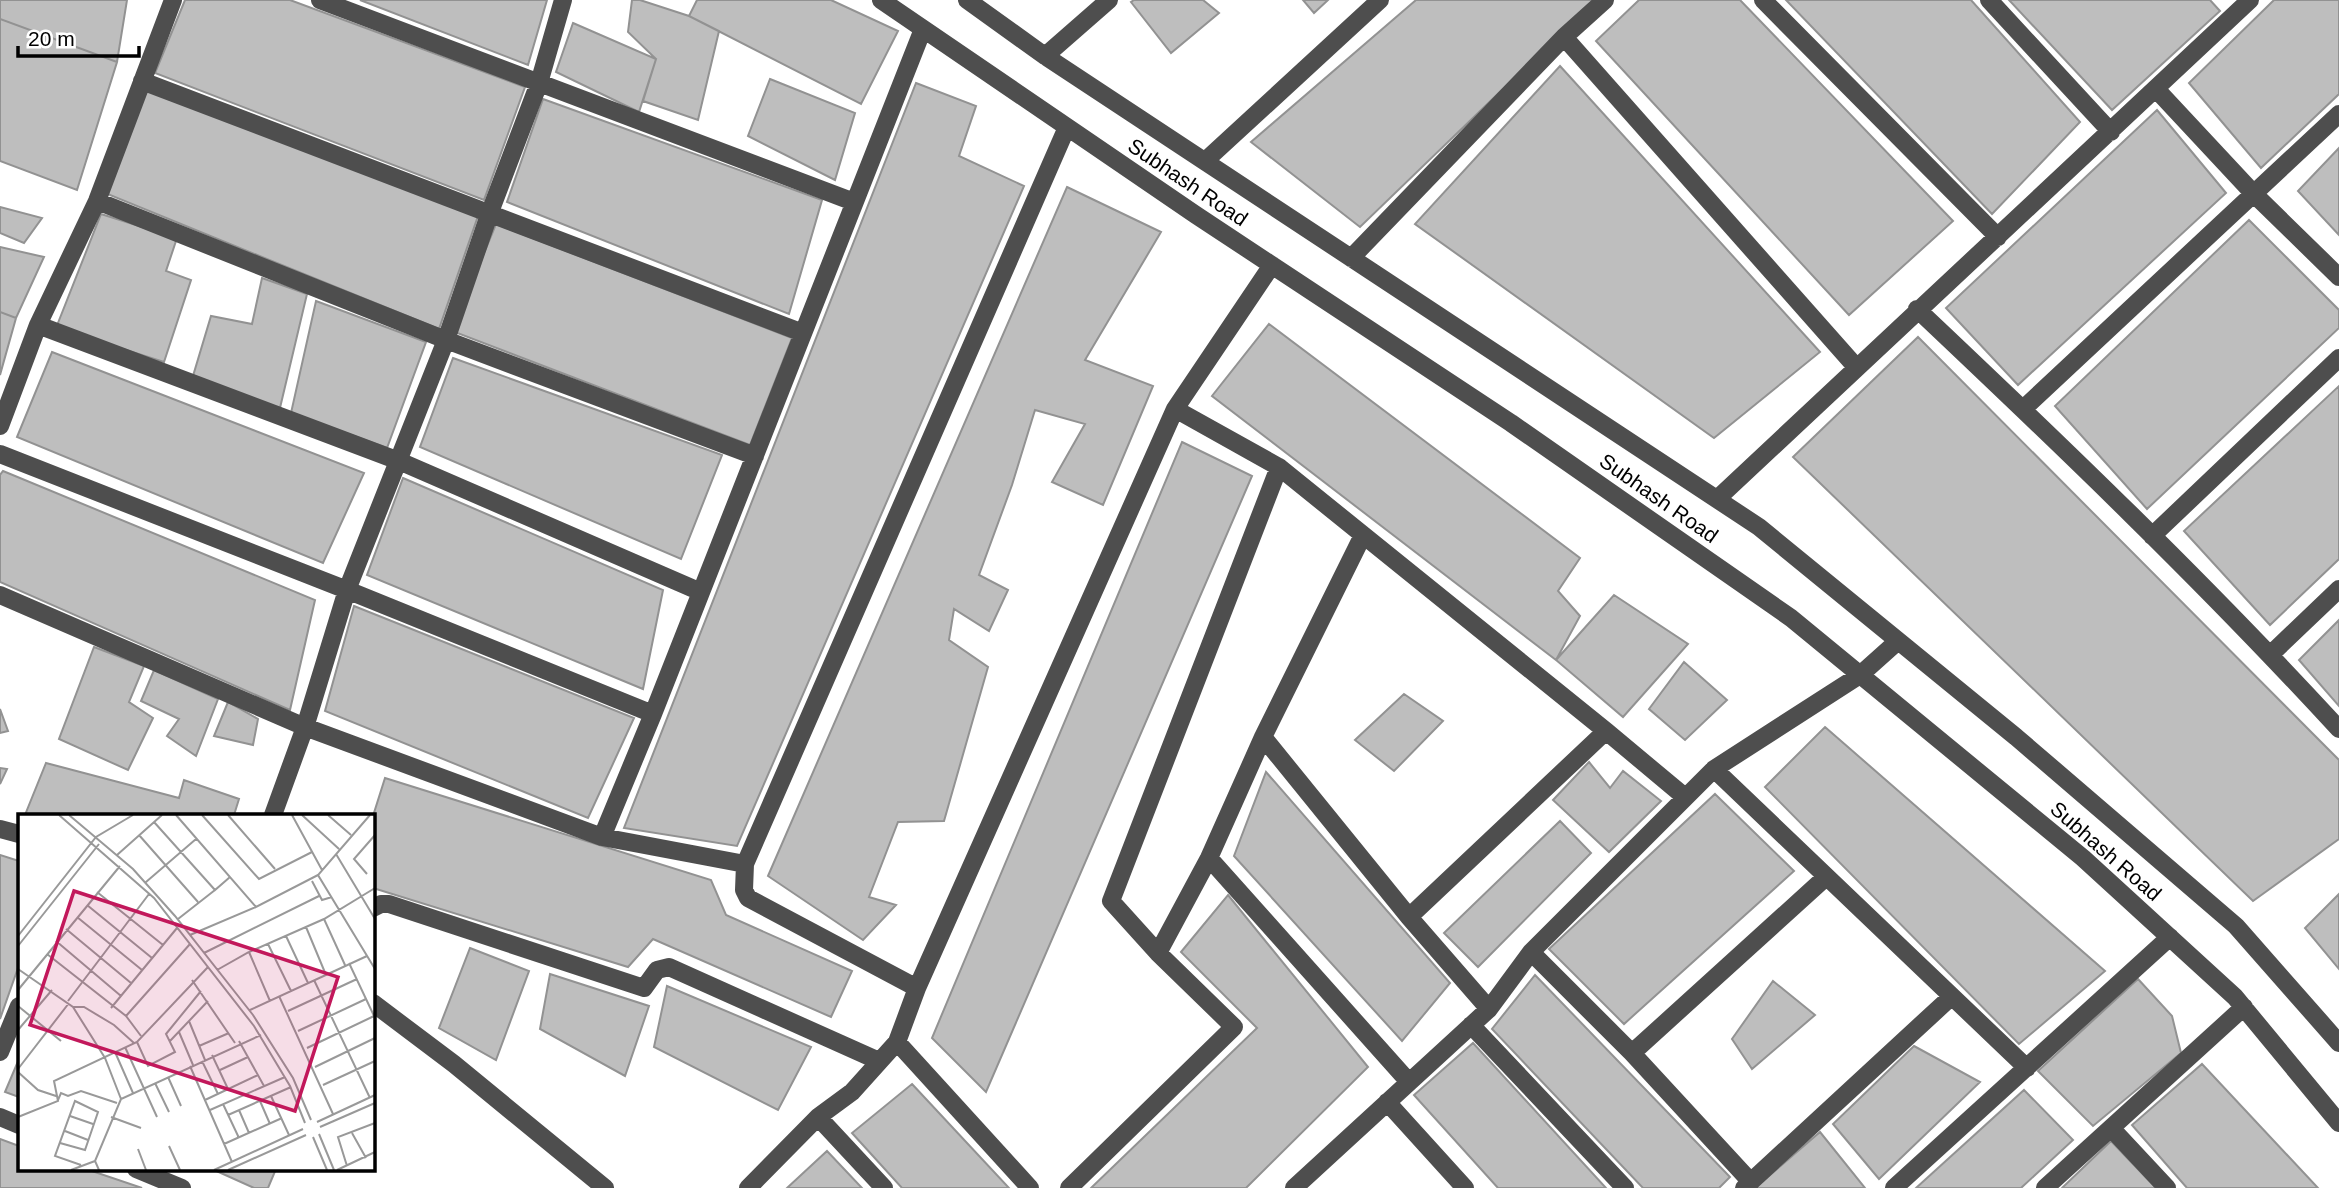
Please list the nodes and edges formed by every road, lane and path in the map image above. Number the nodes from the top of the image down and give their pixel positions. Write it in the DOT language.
graph roads {
  1 [pos="173,0"];
  2 [pos="320,0"];
  3 [pos="563,0"];
  4 [pos="881,0"];
  5 [pos="967,0"];
  6 [pos="1109,0"];
  7 [pos="1380,0"];
  8 [pos="1605,0"];
  9 [pos="1763,0"];
  10 [pos="1989,0"];
  11 [pos="2224,0"];
  12 [pos="2250,0"];
  13 [pos="2236,14"];
  14 [pos="923,29"];
  15 [pos="1564,37"];
  16 [pos="1045,56"];
  17 [pos="142,81"];
  18 [pos="539,83"];
  19 [pos="2156,89"];
  20 [pos="2339,114"];
  21 [pos="1067,127"];
  22 [pos="2111,132"];
  23 [pos="1205,161"];
  24 [pos="2253,193"];
  25 [pos="97,201"];
  26 [pos="854,202"];
  27 [pos="490,212"];
  28 [pos="1998,237"];
  29 [pos="1351,258"];
  30 [pos="1272,265"];
  31 [pos="2339,276"];
  32 [pos="1917,309"];
  33 [pos="38,325"];
  34 [pos="803,333"];
  35 [pos="446,340"];
  36 [pos="2339,358"];
  37 [pos="1857,368"];
  38 [pos="1175,409"];
  39 [pos="2023,409"];
  40 [pos="0,426"];
  41 [pos="0,454"];
  42 [pos="755,456"];
  43 [pos="399,461"];
  44 [pos="1279,467"];
  45 [pos="1717,499"];
  46 [pos="1363,535"];
  47 [pos="2152,536"];
  48 [pos="2339,589"];
  49 [pos="347,590"];
  50 [pos="701,592"];
  51 [pos="0,595"];
  52 [pos="1898,641"];
  53 [pos="2271,654"];
  54 [pos="1860,675"];
  55 [pos="653,714"];
  56 [pos="305,727"];
  57 [pos="2339,729"];
  58 [pos="1606,731"];
  59 [pos="1263,737"];
  60 [pos="1714,769"];
  61 [pos="1685,797"];
  62 [pos="273,814"];
  63 [pos="0,829"];
  64 [pos="18,834"];
  65 [pos="602,837"];
  66 [pos="1209,858"];
  67 [pos="745,864"];
  68 [pos="1826,877"];
  69 [pos="374,907"];
  70 [pos="1409,918"];
  71 [pos="2170,937"];
  72 [pos="1531,952"];
  73 [pos="1158,953"];
  74 [pos="917,988"];
  75 [pos="1951,997"];
  76 [pos="374,1004"];
  77 [pos="2244,1007"];
  78 [pos="18,1008"];
  79 [pos="1489,1009"];
  80 [pos="1471,1025"];
  81 [pos="897,1042"];
  82 [pos="2339,1044"];
  83 [pos="0,1052"];
  84 [pos="1632,1053"];
  85 [pos="879,1061"];
  86 [pos="2027,1068"];
  87 [pos="1409,1082"];
  88 [pos="1387,1102"];
  89 [pos="0,1117"];
  90 [pos="818,1117"];
  91 [pos="2339,1123"];
  92 [pos="18,1125"];
  93 [pos="2111,1128"];
  94 [pos="139,1170"];
  95 [pos="163,1179"];
  96 [pos="1748,1185"];
  97 [pos="752,1187"];
  98 [pos="182,1188"];
  99 [pos="605,1188"];
  100 [pos="884,1188"];
  101 [pos="1030,1188"];
  102 [pos="1069,1188"];
  103 [pos="1294,1188"];
  104 [pos="1465,1188"];
  105 [pos="1625,1188"];
  106 [pos="1894,1188"];
  107 [pos="2045,1188"];
  108 [pos="2167,1188"];
  1 -- 17 [label="street"];
  2 -- 18 [label="street"];
  3 -- 18 [label="street"];
  4 -- 14 [label="street, Subhash Road"];
  5 -- 16 [label="street, Subhash Road"];
  6 -- 16 [label="street"];
  7 -- 23 [label="street"];
  8 -- 15 [label="street"];
  9 -- 28 [label="street"];
  10 -- 22 [label="street"];
  11 -- 13 [label="street"];
  12 -- 13 [label="street"];
  13 -- 19 [label="street"];
  14 -- 21 [label="street, Subhash Road"];
  14 -- 26 [label="street"];
  15 -- 29 [label="street"];
  15 -- 37 [label="street"];
  16 -- 23 [label="street, Subhash Road"];
  17 -- 25 [label="street"];
  17 -- 27 [label="street"];
  18 -- 26 [label="street"];
  18 -- 27 [label="street"];
  19 -- 22 [label="street"];
  19 -- 24 [label="street"];
  20 -- 24 [label="street"];
  21 -- 30 [label="street, Subhash Road"];
  21 -- 67 [label="street"];
  22 -- 28 [label="street"];
  23 -- 29 [label="street, Subhash Road"];
  24 -- 31 [label="street"];
  24 -- 39 [label="street"];
  25 -- 33 [label="street"];
  25 -- 35 [label="street"];
  26 -- 34 [label="street"];
  27 -- 34 [label="street"];
  27 -- 35 [label="street"];
  28 -- 32 [label="street"];
  29 -- 45 [label="street, Subhash Road"];
  30 -- 38 [label="street"];
  30 -- 54 [label="street, Subhash Road"];
  32 -- 37 [label="street"];
  32 -- 39 [label="street"];
  33 -- 40 [label="street"];
  33 -- 43 [label="street"];
  34 -- 42 [label="street"];
  35 -- 42 [label="street"];
  35 -- 43 [label="street"];
  36 -- 47 [label="street"];
  37 -- 45 [label="street"];
  38 -- 44 [label="street"];
  38 -- 74 [label="street"];
  39 -- 47 [label="street"];
  41 -- 49 [label="street"];
  42 -- 50 [label="street"];
  43 -- 49 [label="street"];
  43 -- 50 [label="street"];
  44 -- 46 [label="street"];
  44 -- 73 [label="street"];
  45 -- 52 [label="street, Subhash Road"];
  46 -- 58 [label="street"];
  46 -- 59 [label="street"];
  47 -- 53 [label="street"];
  48 -- 53 [label="street"];
  49 -- 55 [label="street"];
  49 -- 56 [label="street"];
  50 -- 55 [label="street"];
  51 -- 56 [label="street"];
  52 -- 54 [label="street"];
  52 -- 82 [label="street, Subhash Road"];
  53 -- 57 [label="street"];
  54 -- 60 [label="street"];
  54 -- 71 [label="street, Subhash Road"];
  55 -- 65 [label="street"];
  56 -- 62 [label="street"];
  56 -- 65 [label="street"];
  58 -- 61 [label="street"];
  58 -- 70 [label="street"];
  59 -- 66 [label="street"];
  59 -- 70 [label="street"];
  60 -- 61 [label="street"];
  60 -- 68 [label="street"];
  61 -- 72 [label="street"];
  63 -- 64 [label="street"];
  65 -- 67 [label="street"];
  66 -- 73 [label="street"];
  66 -- 87 [label="street"];
  67 -- 74 [label="street"];
  68 -- 75 [label="street"];
  68 -- 84 [label="street"];
  69 -- 85 [label="street"];
  70 -- 79 [label="street"];
  71 -- 77 [label="street, Subhash Road"];
  71 -- 86 [label="street"];
  72 -- 79 [label="street"];
  72 -- 84 [label="street"];
  73 -- 102 [label="street"];
  74 -- 81 [label="street"];
  75 -- 86 [label="street"];
  75 -- 96 [label="street"];
  76 -- 99 [label="street"];
  77 -- 91 [label="street, Subhash Road"];
  77 -- 93 [label="street"];
  78 -- 83 [label="street"];
  79 -- 80 [label="street"];
  80 -- 87 [label="street"];
  80 -- 105 [label="street"];
  81 -- 85 [label="street"];
  81 -- 101 [label="street"];
  84 -- 96 [label="street"];
  85 -- 90 [label="street"];
  86 -- 106 [label="street"];
  87 -- 88 [label="street"];
  88 -- 103 [label="street"];
  88 -- 104 [label="street"];
  89 -- 92 [label="street"];
  90 -- 97 [label="street"];
  90 -- 100 [label="street"];
  93 -- 107 [label="street"];
  93 -- 108 [label="street"];
  94 -- 95 [label="street"];
  95 -- 98 [label="street"];
}
